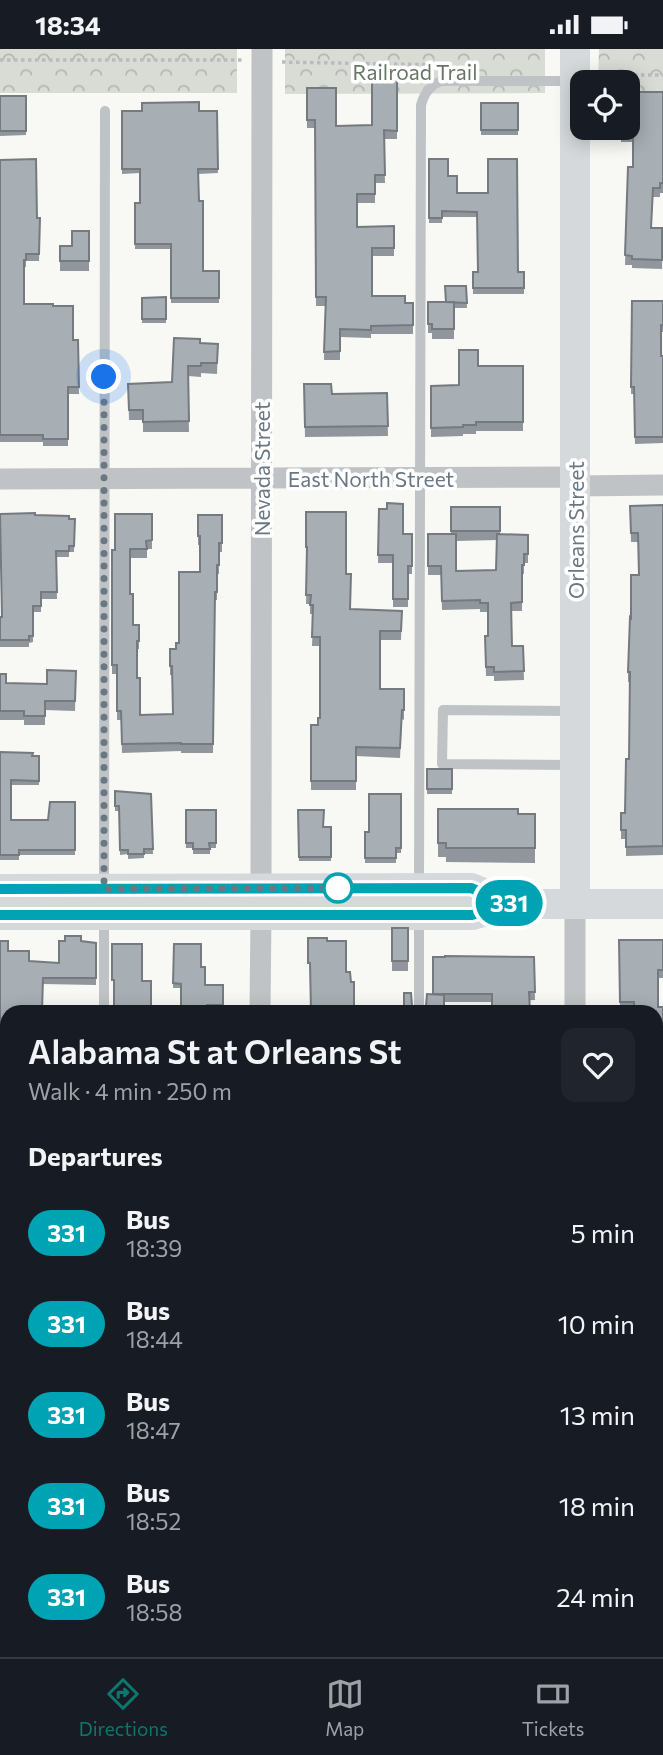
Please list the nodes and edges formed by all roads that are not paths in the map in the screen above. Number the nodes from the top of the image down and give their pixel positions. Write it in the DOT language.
graph roads {
  1 [pos="575,49"];
  2 [pos="262,57"];
  3 [pos="575,70"];
  4 [pos="570,81"];
  5 [pos="105,111"];
  6 [pos="575,140"];
  7 [pos="420,477"];
  8 [pos="104,478"];
  9 [pos="261,478"];
  10 [pos="0,479"];
  11 [pos="575,481"];
  12 [pos="663,485"];
  13 [pos="575,711"];
  14 [pos="419,740"];
  15 [pos="442,740"];
  16 [pos="575,765"];
  17 [pos="0,889"];
  18 [pos="104,902"];
  19 [pos="261,902"];
  20 [pos="419,902"];
  21 [pos="575,904"];
  22 [pos="663,904"];
  23 [pos="0,915"];
  24 [pos="104,1005"];
  25 [pos="260,1005"];
  26 [pos="419,1005"];
  27 [pos="575,1005"];
  1 -- 3 [label="main road, Orleans Street"];
  2 -- 9 [label="street, Nevada Street"];
  4 -- 7 [label="lane"];
  5 -- 8 [label="lane"];
  6 -- 11 [label="main road, Orleans Street"];
  7 -- 9 [label="street, East North Street"];
  7 -- 11 [label="street, East North Street"];
  7 -- 14 [label="lane"];
  8 -- 9 [label="street, East North Street"];
  8 -- 10 [label="street, East North Street"];
  8 -- 18 [label="lane"];
  9 -- 19 [label="street, Nevada Street"];
  11 -- 12 [label="street, East North Street"];
  11 -- 13 [label="main road, Orleans Street"];
  13 -- 15 [label="lane"];
  13 -- 16 [label="main road, Orleans Street"];
  14 -- 15 [label="lane"];
  14 -- 20 [label="lane"];
  15 -- 16 [label="lane"];
  16 -- 21 [label="main road, Orleans Street"];
  17 -- 18 [label="main road"];
  18 -- 19 [label="main road"];
  18 -- 23 [label="main road"];
  18 -- 24 [label="lane"];
  19 -- 20 [label="main road"];
  19 -- 25 [label="street, Nevada Street"];
  20 -- 21 [label="main road"];
  20 -- 26 [label="lane"];
  21 -- 22 [label="main road"];
  21 -- 27 [label="street, Orleans Street"];
}
